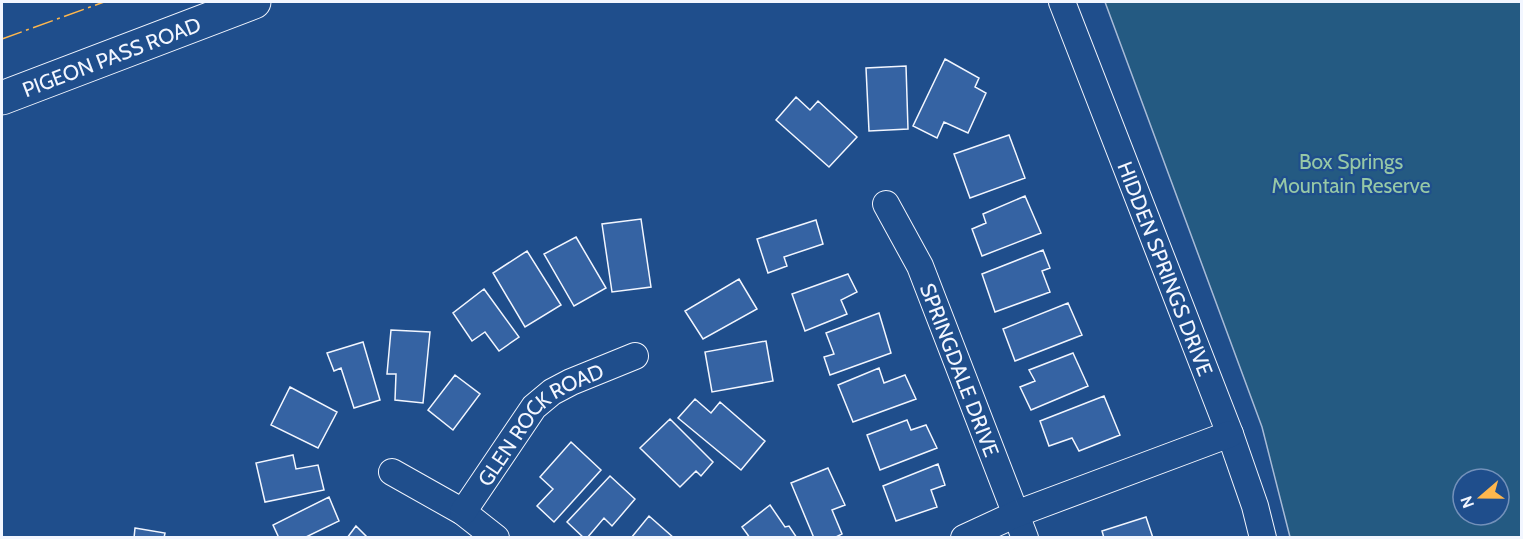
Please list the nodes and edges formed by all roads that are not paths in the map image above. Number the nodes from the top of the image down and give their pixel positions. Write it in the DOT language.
graph roads {
  1 [pos="254,2"];
  2 [pos="1062,2"];
  3 [pos="2,98"];
  4 [pos="886,204"];
  5 [pos="635,356"];
  6 [pos="1230,434"];
  7 [pos="392,472"];
  8 [pos="464,512"];
  9 [pos="1016,514"];
  10 [pos="496,537"];
  11 [pos="964,537"];
  12 [pos="1025,537"];
  13 [pos="1263,537"];
  1 -- 3 [label="main road, PIGEON PASS ROAD"];
  2 -- 6 [label="street, HIDDEN SPRINGS DRIVE"];
  4 -- 9 [label="street, SPRINGDALE DRIVE"];
  5 -- 8 [label="street, GLEN ROCK ROAD"];
  6 -- 9 [label="street"];
  6 -- 13 [label="street, HIDDEN SPRINGS DRIVE"];
  7 -- 8 [label="street"];
  8 -- 10 [label="street"];
  9 -- 11 [label="street"];
  9 -- 12 [label="street, SPRINGDALE DRIVE"];
}
